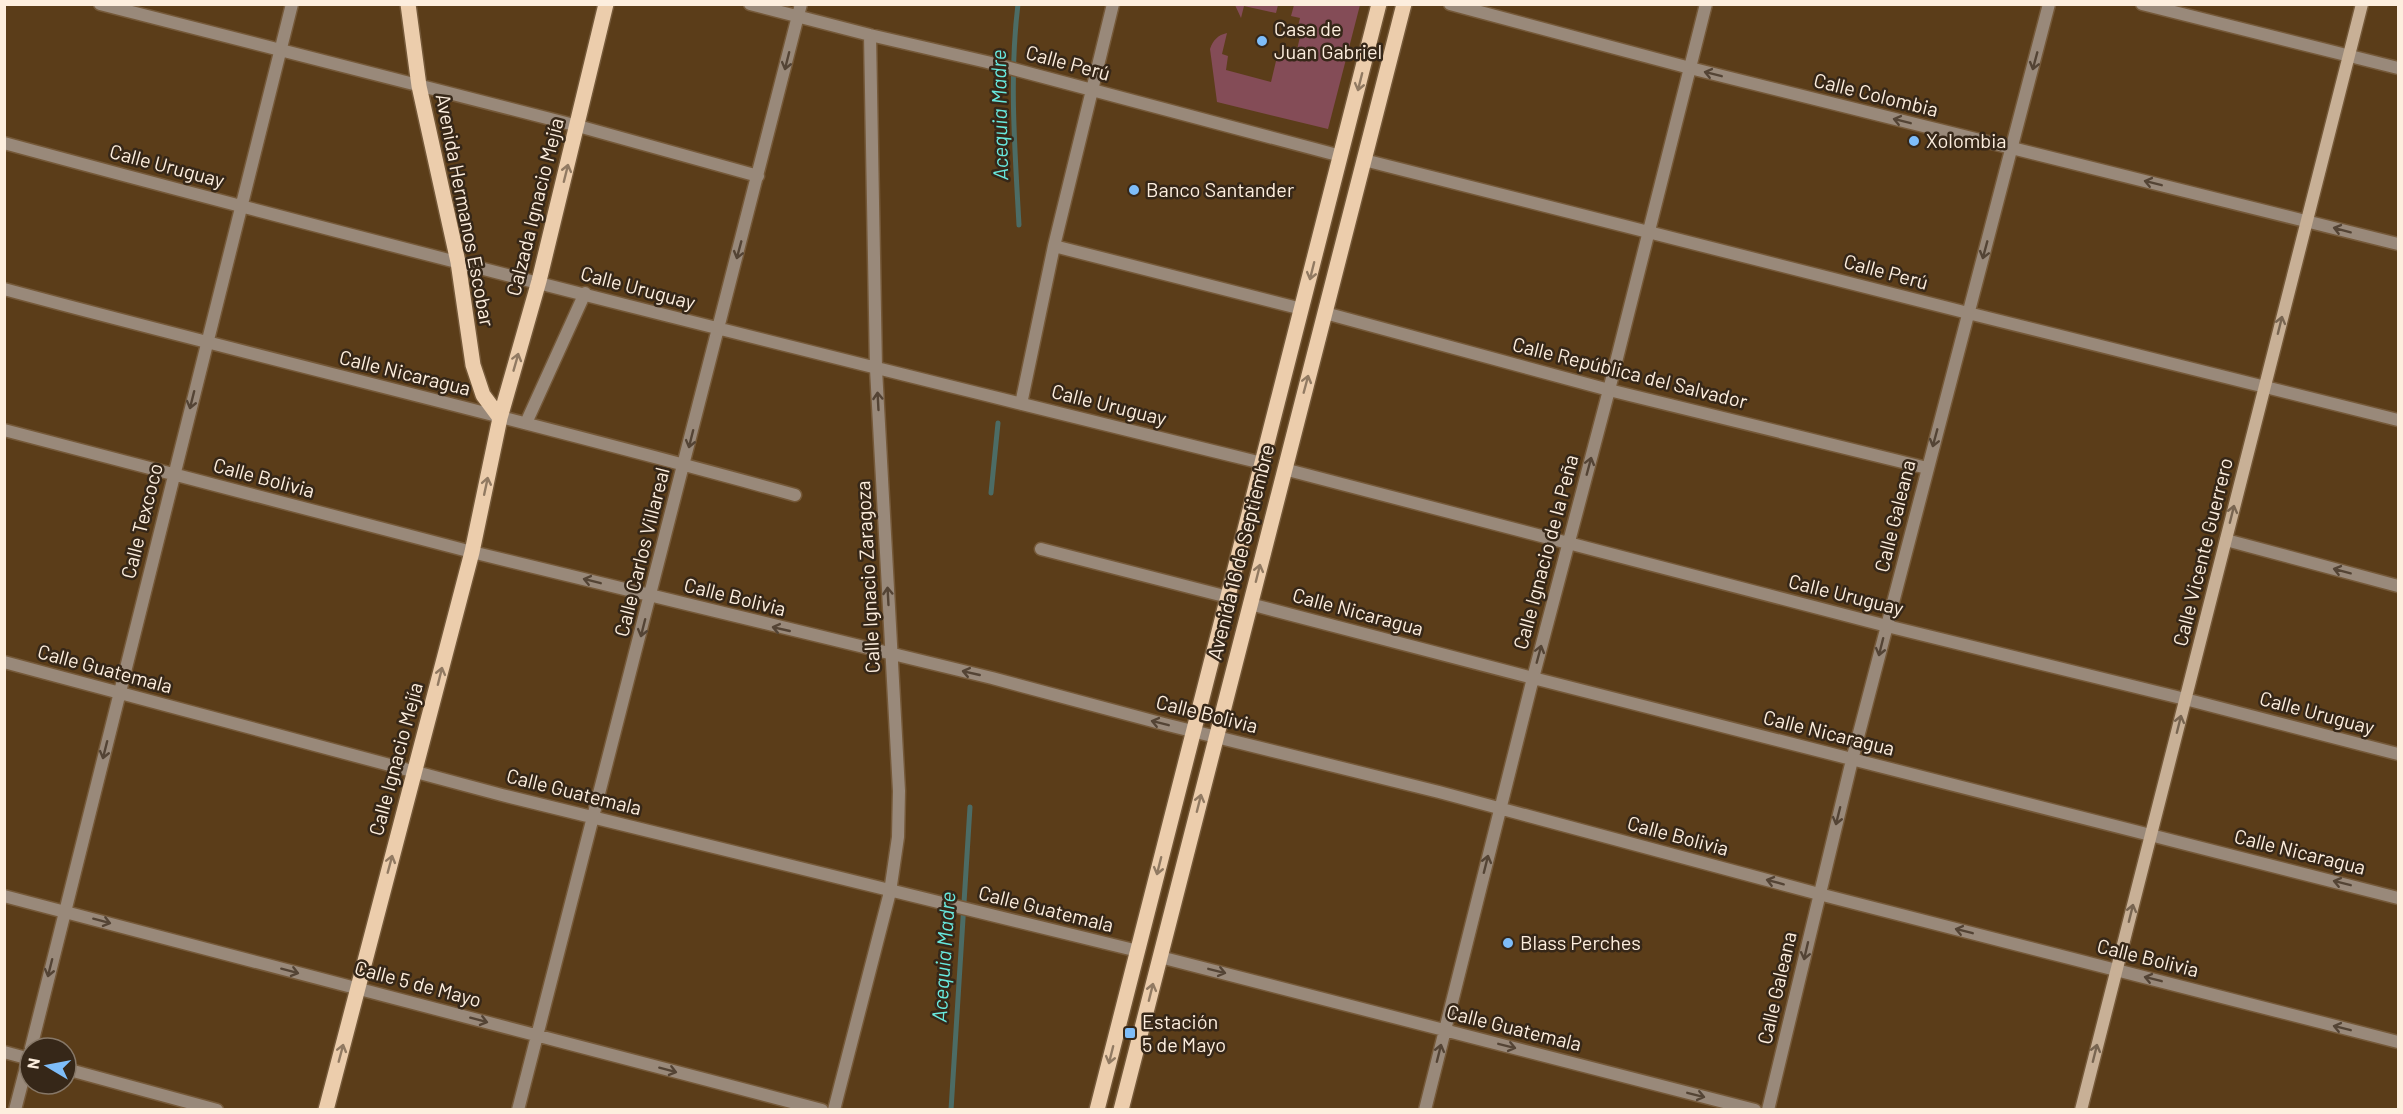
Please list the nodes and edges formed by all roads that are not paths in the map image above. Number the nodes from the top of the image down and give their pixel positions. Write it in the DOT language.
graph roads {
  1 [pos="100,4"];
  2 [pos="292,4"];
  3 [pos="408,4"];
  4 [pos="606,4"];
  5 [pos="750,4"];
  6 [pos="1113,4"];
  7 [pos="1379,4"];
  8 [pos="1404,4"];
  9 [pos="1450,4"];
  10 [pos="1706,4"];
  11 [pos="2049,4"];
  12 [pos="2142,4"];
  13 [pos="2362,4"];
  14 [pos="800,11"];
  15 [pos="870,35"];
  16 [pos="280,50"];
  17 [pos="2349,54"];
  18 [pos="1690,68"];
  19 [pos="2398,68"];
  20 [pos="419,86"];
  21 [pos="1092,89"];
  22 [pos="578,126"];
  23 [pos="4,143"];
  24 [pos="2011,148"];
  25 [pos="1341,156"];
  26 [pos="1364,160"];
  27 [pos="758,176"];
  28 [pos="241,207"];
  29 [pos="2307,220"];
  30 [pos="1648,230"];
  31 [pos="2398,244"];
  32 [pos="1054,246"];
  33 [pos="457,261"];
  34 [pos="539,281"];
  35 [pos="4,289"];
  36 [pos="585,293"];
  37 [pos="1302,309"];
  38 [pos="1968,313"];
  39 [pos="1325,314"];
  40 [pos="718,330"];
  41 [pos="207,344"];
  42 [pos="876,369"];
  43 [pos="2265,386"];
  44 [pos="1609,390"];
  45 [pos="1021,404"];
  46 [pos="500,418"];
  47 [pos="2398,420"];
  48 [pos="526,423"];
  49 [pos="4,430"];
  50 [pos="1262,463"];
  51 [pos="685,464"];
  52 [pos="1928,468"];
  53 [pos="1284,469"];
  54 [pos="174,474"];
  55 [pos="795,495"];
  56 [pos="2226,540"];
  57 [pos="1569,543"];
  58 [pos="1041,549"];
  59 [pos="472,552"];
  60 [pos="2398,586"];
  61 [pos="651,596"];
  62 [pos="1228,597"];
  63 [pos="1250,604"];
  64 [pos="1887,626"];
  65 [pos="891,654"];
  66 [pos="4,662"];
  67 [pos="1533,678"];
  68 [pos="119,694"];
  69 [pos="2185,699"];
  70 [pos="1194,730"];
  71 [pos="1217,735"];
  72 [pos="2398,754"];
  73 [pos="1852,760"];
  74 [pos="415,771"];
  75 [pos="1500,808"];
  76 [pos="595,816"];
  77 [pos="2151,834"];
  78 [pos="890,892"];
  79 [pos="1819,894"];
  80 [pos="4,896"];
  81 [pos="2398,897"];
  82 [pos="63,911"];
  83 [pos="1137,951"];
  84 [pos="1160,957"];
  85 [pos="2116,969"];
  86 [pos="358,988"];
  87 [pos="1445,1030"];
  88 [pos="34,1036"];
  89 [pos="538,1036"];
  90 [pos="2398,1042"];
  91 [pos="78,1072"];
  92 [pos="217,1110"];
  93 [pos="326,1110"];
  94 [pos="518,1110"];
  95 [pos="822,1110"];
  96 [pos="834,1110"];
  97 [pos="1097,1110"];
  98 [pos="1121,1110"];
  99 [pos="1425,1110"];
  100 [pos="1755,1110"];
  101 [pos="1768,1110"];
  102 [pos="2081,1110"];
  1 -- 16 [label="street"];
  2 -- 16 [label="street, Calle Texcoco"];
  3 -- 20 [label="main road, Avenida Hermanos Escobar"];
  4 -- 22 [label="main road, Calzada Ignacio Mejía"];
  5 -- 14 [label="street, Calle Perú"];
  6 -- 21 [label="street"];
  7 -- 25 [label="main road, Avenida 16 de Septiembre, one-way"];
  8 -- 26 [label="main road, Avenida 16 de Septiembre"];
  9 -- 18 [label="street, Calle Colombia"];
  10 -- 18 [label="street, Calle Ignacio de la Peña"];
  11 -- 24 [label="street, Calle Galeana, one-way"];
  12 -- 17 [label="street"];
  13 -- 17 [label="main road, Calle Vicente Guerrero"];
  14 -- 15 [label="street, Calle Perú"];
  14 -- 27 [label="street, Calle Carlos Villareal, one-way"];
  15 -- 21 [label="street, Calle Perú"];
  15 -- 42 [label="street, Calle Ignacio Zaragoza"];
  16 -- 20 [label="street"];
  16 -- 28 [label="street, Calle Texcoco"];
  17 -- 19 [label="street"];
  17 -- 29 [label="main road, Calle Vicente Guerrero"];
  24 -- 18 [label="street, Calle Colombia, one-way"];
  18 -- 30 [label="street, Calle Ignacio de la Peña"];
  20 -- 22 [label="street"];
  20 -- 33 [label="main road, Avenida Hermanos Escobar"];
  21 -- 25 [label="street, Calle Perú"];
  21 -- 32 [label="street"];
  22 -- 27 [label="street"];
  34 -- 22 [label="main road, Calzada Ignacio Mejía, one-way"];
  23 -- 28 [label="street, Calle Uruguay"];
  29 -- 24 [label="street, Calle Colombia, one-way"];
  24 -- 38 [label="street, Calle Galeana, one-way"];
  25 -- 37 [label="main road, Avenida 16 de Septiembre, one-way"];
  26 -- 30 [label="street, Calle Perú"];
  26 -- 39 [label="main road, Avenida 16 de Septiembre"];
  27 -- 40 [label="street, Calle Carlos Villareal, one-way"];
  28 -- 33 [label="street, Calle Uruguay"];
  28 -- 41 [label="street, Calle Texcoco"];
  31 -- 29 [label="street, Calle Colombia, one-way"];
  43 -- 29 [label="main road, Calle Vicente Guerrero, one-way"];
  30 -- 38 [label="street, Calle Perú"];
  30 -- 44 [label="street, Calle Ignacio de la Peña"];
  32 -- 37 [label="street"];
  32 -- 45 [label="street"];
  33 -- 34 [label="street, Calle Uruguay"];
  33 -- 46 [label="main road, Avenida Hermanos Escobar"];
  34 -- 36 [label="street, Calle Uruguay"];
  46 -- 34 [label="main road, Calzada Ignacio Mejía, one-way"];
  35 -- 41 [label="street, Calle Nicaragua"];
  36 -- 40 [label="street, Calle Uruguay"];
  36 -- 48 [label="street"];
  37 -- 50 [label="main road, Avenida 16 de Septiembre"];
  38 -- 43 [label="street, Calle Perú"];
  38 -- 52 [label="street, Calle Galeana, one-way"];
  39 -- 44 [label="street, Calle República del Salvador"];
  53 -- 39 [label="main road, Avenida 16 de Septiembre, one-way"];
  40 -- 42 [label="street, Calle Uruguay"];
  40 -- 51 [label="street, Calle Carlos Villareal, one-way"];
  41 -- 46 [label="street, Calle Nicaragua"];
  41 -- 54 [label="street, Calle Texcoco, one-way"];
  42 -- 45 [label="street, Calle Uruguay"];
  65 -- 42 [label="street, Calle Ignacio Zaragoza, one-way"];
  43 -- 47 [label="street, Calle Perú"];
  56 -- 43 [label="main road, Calle Vicente Guerrero, one-way"];
  44 -- 52 [label="street, Calle República del Salvador"];
  57 -- 44 [label="street, Calle Ignacio de la Peña, one-way"];
  45 -- 50 [label="street, Calle Uruguay"];
  46 -- 48 [label="street, Calle Nicaragua"];
  59 -- 46 [label="main road, Calle Ignacio Mejía, one-way"];
  48 -- 51 [label="street, Calle Nicaragua"];
  49 -- 54 [label="street, Calle Bolivia"];
  50 -- 62 [label="main road, Avenida 16 de Septiembre"];
  51 -- 55 [label="street, Calle Nicaragua"];
  51 -- 61 [label="street, Calle Carlos Villareal"];
  52 -- 64 [label="street, Calle Galeana"];
  53 -- 57 [label="street, Calle Uruguay"];
  63 -- 53 [label="main road, Avenida 16 de Septiembre, one-way"];
  54 -- 59 [label="street, Calle Bolivia"];
  54 -- 68 [label="street, Calle Texcoco"];
  60 -- 56 [label="street, one-way"];
  56 -- 69 [label="main road, Calle Vicente Guerrero"];
  57 -- 64 [label="street, Calle Uruguay"];
  67 -- 57 [label="street, Calle Ignacio de la Peña, one-way"];
  58 -- 62 [label="street"];
  61 -- 59 [label="street, Calle Bolivia, one-way"];
  74 -- 59 [label="main road, Calle Ignacio Mejía, one-way"];
  65 -- 61 [label="street, Calle Bolivia, one-way"];
  61 -- 76 [label="street, Calle Carlos Villareal, one-way"];
  62 -- 70 [label="main road, Avenida 16 de Septiembre"];
  63 -- 67 [label="street, Calle Nicaragua"];
  63 -- 71 [label="main road, Avenida 16 de Septiembre"];
  64 -- 69 [label="street, Calle Uruguay"];
  64 -- 73 [label="street, Calle Galeana, one-way"];
  70 -- 65 [label="street, Calle Bolivia, one-way"];
  65 -- 78 [label="street, Calle Ignacio Zaragoza"];
  66 -- 68 [label="street, Calle Guatemala"];
  67 -- 73 [label="street, Calle Nicaragua"];
  67 -- 75 [label="street, Calle Ignacio de la Peña"];
  68 -- 74 [label="street, Calle Guatemala"];
  68 -- 82 [label="street, Calle Texcoco, one-way"];
  69 -- 72 [label="street, Calle Uruguay"];
  77 -- 69 [label="main road, Calle Vicente Guerrero, one-way"];
  70 -- 71 [label="street, Calle Bolivia"];
  70 -- 83 [label="main road, Avenida 16 de Septiembre, one-way"];
  71 -- 75 [label="street, Calle Bolivia"];
  84 -- 71 [label="main road, Avenida 16 de Septiembre, one-way"];
  73 -- 77 [label="street, Calle Nicaragua"];
  73 -- 79 [label="street, Calle Galeana, one-way"];
  74 -- 76 [label="street, Calle Guatemala"];
  86 -- 74 [label="main road, Calle Ignacio Mejía, one-way"];
  79 -- 75 [label="street, Calle Bolivia, one-way"];
  87 -- 75 [label="street, Calle Ignacio de la Peña, one-way"];
  76 -- 78 [label="street, Calle Guatemala"];
  76 -- 89 [label="street, Calle Carlos Villareal"];
  81 -- 77 [label="street, Calle Nicaragua, one-way"];
  85 -- 77 [label="main road, Calle Vicente Guerrero, one-way"];
  78 -- 83 [label="street, Calle Guatemala"];
  78 -- 96 [label="street, Calle Ignacio Zaragoza"];
  85 -- 79 [label="street, Calle Bolivia, one-way"];
  79 -- 101 [label="street, Calle Galeana, one-way"];
  80 -- 82 [label="street, Calle 5 de Mayo"];
  82 -- 86 [label="street, Calle 5 de Mayo, one-way"];
  82 -- 88 [label="street, Calle Texcoco, one-way"];
  83 -- 97 [label="main road, Avenida 16 de Septiembre, one-way"];
  84 -- 87 [label="street, Calle Guatemala, one-way"];
  98 -- 84 [label="main road, Avenida 16 de Septiembre, one-way"];
  90 -- 85 [label="street, Calle Bolivia, one-way"];
  102 -- 85 [label="main road, Calle Vicente Guerrero, one-way"];
  86 -- 89 [label="street, Calle 5 de Mayo, one-way"];
  93 -- 86 [label="main road, Calle Ignacio Mejía, one-way"];
  99 -- 87 [label="street, Calle Ignacio de la Peña, one-way"];
  87 -- 100 [label="street, Calle Guatemala, one-way"];
  89 -- 94 [label="street, Calle Carlos Villareal"];
  89 -- 95 [label="street, Calle 5 de Mayo, one-way"];
  91 -- 92 [label="street"];
}
